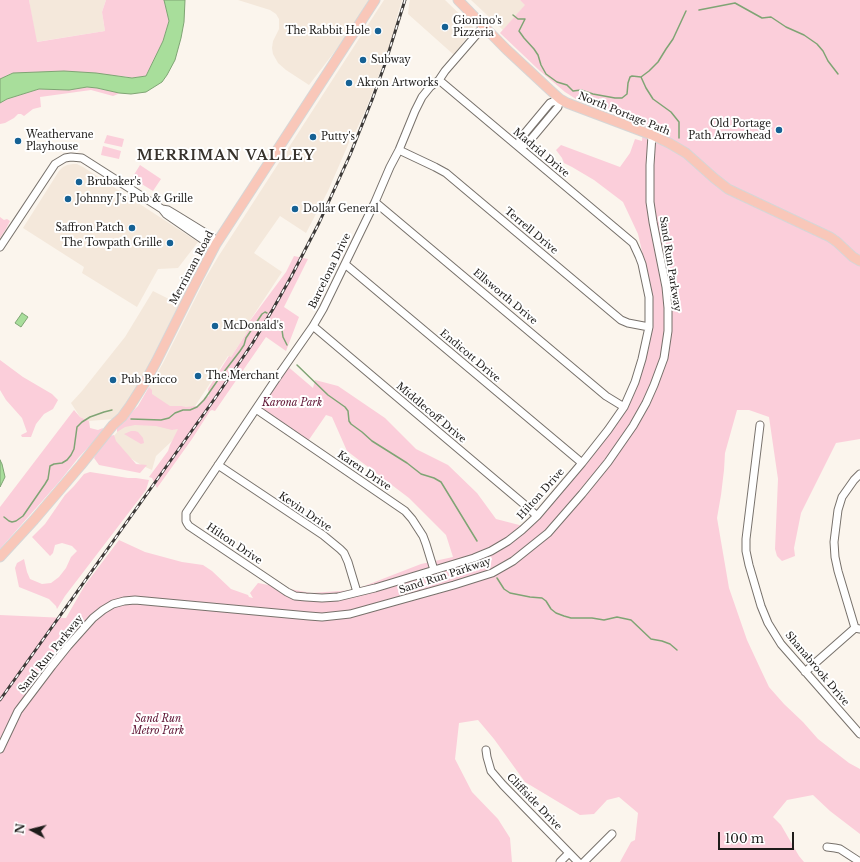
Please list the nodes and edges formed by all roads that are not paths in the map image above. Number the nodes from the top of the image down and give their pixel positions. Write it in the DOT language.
graph roads {
  1 [pos="375,0"];
  2 [pos="458,0"];
  3 [pos="484,26"];
  4 [pos="439,80"];
  5 [pos="560,98"];
  6 [pos="652,135"];
  7 [pos="519,147"];
  8 [pos="399,150"];
  9 [pos="375,202"];
  10 [pos="631,241"];
  11 [pos="216,244"];
  12 [pos="0,247"];
  13 [pos="860,261"];
  14 [pos="345,264"];
  15 [pos="313,326"];
  16 [pos="649,327"];
  17 [pos="624,407"];
  18 [pos="256,409"];
  19 [pos="760,425"];
  20 [pos="582,463"];
  21 [pos="218,465"];
  22 [pos="860,474"];
  23 [pos="536,516"];
  24 [pos="186,521"];
  25 [pos="0,557"];
  26 [pos="434,570"];
  27 [pos="357,592"];
  28 [pos="858,628"];
  29 [pos="806,672"];
  30 [pos="860,734"];
  31 [pos="0,749"];
  32 [pos="486,750"];
  33 [pos="612,834"];
  34 [pos="827,847"];
  35 [pos="569,853"];
  36 [pos="560,862"];
  37 [pos="578,862"];
  38 [pos="584,862"];
  39 [pos="860,862"];
  1 -- 11 [label="main road, Merriman Road"];
  2 -- 3 [label="main road, North Portage Path"];
  3 -- 4 [label="street, Barcelona Drive"];
  3 -- 5 [label="main road, North Portage Path"];
  4 -- 7 [label="street, Madrid Drive"];
  4 -- 8 [label="street, Barcelona Drive"];
  5 -- 6 [label="main road, North Portage Path"];
  5 -- 7 [label="street"];
  6 -- 13 [label="main road, North Portage Path"];
  6 -- 31 [label="street, Sand Run Parkway"];
  7 -- 10 [label="street, Madrid Drive"];
  8 -- 9 [label="street, Barcelona Drive"];
  8 -- 16 [label="street, Terrell Drive"];
  9 -- 14 [label="street, Barcelona Drive"];
  9 -- 17 [label="street, Ellsworth Drive"];
  10 -- 16 [label="street, Hilton Drive"];
  11 -- 12 [label="street"];
  11 -- 25 [label="main road, Merriman Road"];
  14 -- 15 [label="street, Barcelona Drive"];
  14 -- 20 [label="street, Endicott Drive"];
  15 -- 18 [label="street, Barcelona Drive"];
  15 -- 23 [label="street, Middlecoff Drive"];
  16 -- 17 [label="street, Hilton Drive"];
  17 -- 20 [label="street, Hilton Drive"];
  18 -- 21 [label="street, Barcelona Drive"];
  18 -- 26 [label="street, Karen Drive"];
  19 -- 29 [label="street, Shanabrook Drive"];
  20 -- 23 [label="street, Hilton Drive"];
  21 -- 24 [label="street, Barcelona Drive"];
  21 -- 27 [label="street, Kevin Drive"];
  22 -- 28 [label="street"];
  23 -- 26 [label="street, Hilton Drive"];
  24 -- 27 [label="street, Hilton Drive"];
  26 -- 27 [label="street, Hilton Drive"];
  28 -- 29 [label="street"];
  29 -- 30 [label="street, Shanabrook Drive"];
  32 -- 35 [label="street, Cliffside Drive"];
  33 -- 38 [label="street"];
  34 -- 39 [label="street"];
  35 -- 36 [label="street"];
  35 -- 37 [label="street, Cliffside Drive"];
}
